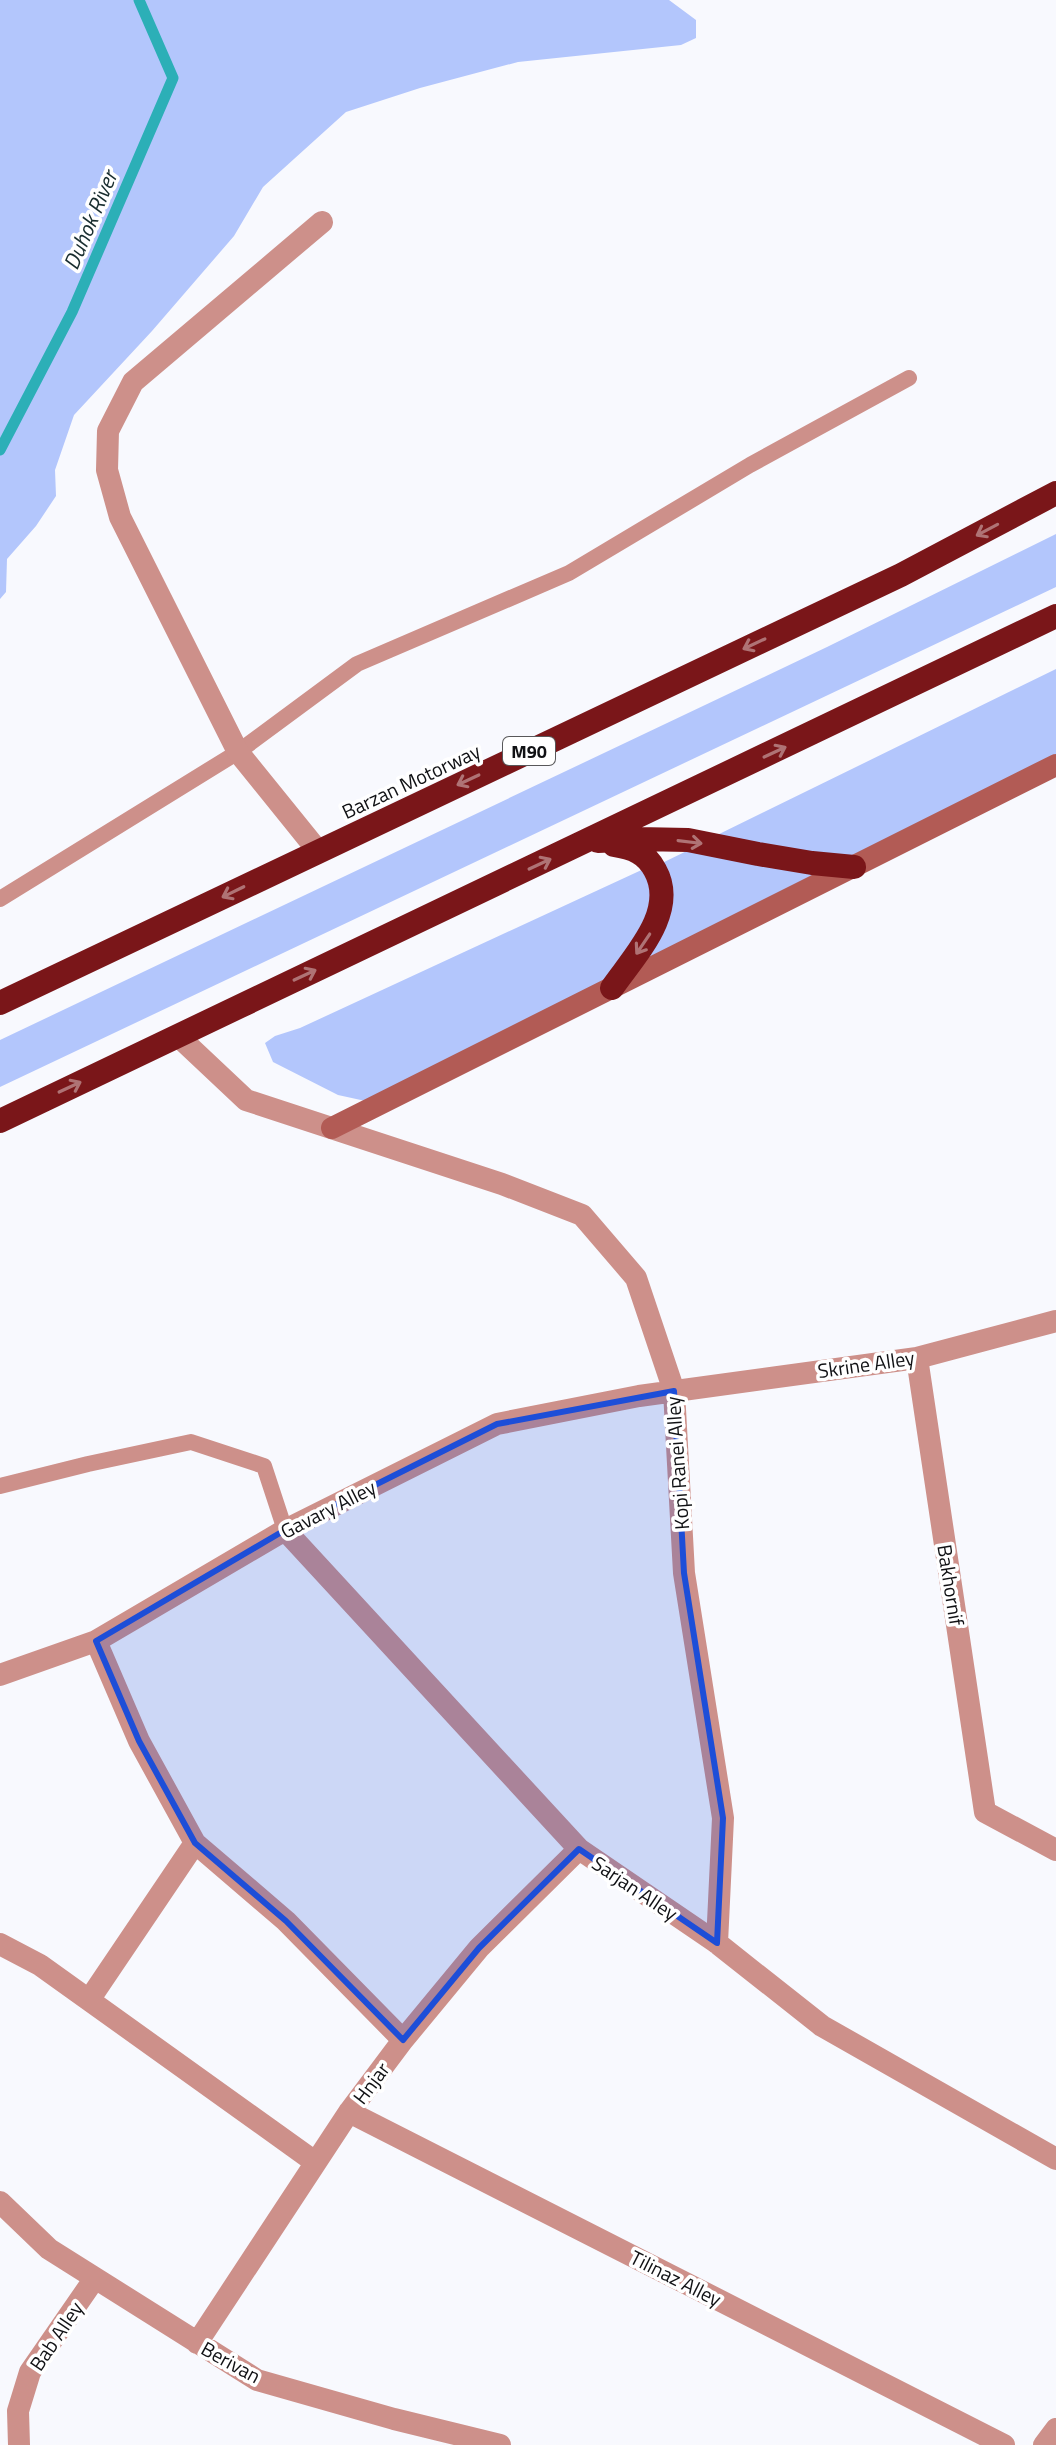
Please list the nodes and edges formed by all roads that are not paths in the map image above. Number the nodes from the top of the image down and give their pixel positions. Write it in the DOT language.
graph roads {
  1 [pos="322,222"];
  2 [pos="909,378"];
  3 [pos="1056,493"];
  4 [pos="1056,616"];
  5 [pos="238,752"];
  6 [pos="1056,765"];
  7 [pos="584,842"];
  8 [pos="318,851"];
  9 [pos="854,867"];
  10 [pos="0,899"];
  11 [pos="612,988"];
  12 [pos="0,1003"];
  13 [pos="178,1036"];
  14 [pos="0,1121"];
  15 [pos="332,1128"];
  16 [pos="1056,1321"];
  17 [pos="917,1358"];
  18 [pos="674,1391"];
  19 [pos="0,1486"];
  20 [pos="285,1530"];
  21 [pos="96,1641"];
  22 [pos="0,1675"];
  23 [pos="195,1843"];
  24 [pos="579,1849"];
  25 [pos="1056,1850"];
  26 [pos="717,1943"];
  27 [pos="0,1944"];
  28 [pos="89,2000"];
  29 [pos="403,2040"];
  30 [pos="349,2112"];
  31 [pos="1056,2159"];
  32 [pos="315,2162"];
  33 [pos="0,2202"];
  34 [pos="95,2278"];
  35 [pos="197,2343"];
  36 [pos="1056,2429"];
  37 [pos="431,2437"];
  38 [pos="19,2445"];
  39 [pos="500,2445"];
  40 [pos="1004,2445"];
  41 [pos="1044,2445"];
  1 -- 5 [label="street"];
  2 -- 5 [label="lane"];
  3 -- 8 [label="highway, Barzan Motorway / M90, one-way"];
  7 -- 4 [label="highway, one-way"];
  5 -- 8 [label="street"];
  5 -- 10 [label="lane"];
  6 -- 9 [label="main road"];
  7 -- 9 [label="highway, one-way"];
  7 -- 11 [label="highway, one-way"];
  13 -- 7 [label="highway, one-way"];
  8 -- 12 [label="highway, Barzan Motorway / M90, one-way"];
  9 -- 11 [label="main road"];
  11 -- 15 [label="main road"];
  14 -- 13 [label="highway, one-way"];
  13 -- 15 [label="street, Kopi Ranei Alley"];
  15 -- 18 [label="street, Kopi Ranei Alley"];
  16 -- 17 [label="street, Skrine Alley"];
  17 -- 18 [label="street, Skrine Alley"];
  17 -- 25 [label="street, Bakhornif"];
  18 -- 20 [label="street, Gavary Alley"];
  18 -- 26 [label="street, Kopi Ranei Alley"];
  19 -- 20 [label="lane"];
  20 -- 21 [label="street, Gavary Alley"];
  20 -- 24 [label="street, Sarjan Alley"];
  21 -- 22 [label="street, Gavary Alley"];
  21 -- 23 [label="street"];
  23 -- 28 [label="street"];
  23 -- 29 [label="street"];
  24 -- 26 [label="street, Sarjan Alley"];
  24 -- 29 [label="street, Hnjar"];
  26 -- 31 [label="street, Sarjan Alley"];
  27 -- 28 [label="street"];
  28 -- 32 [label="street"];
  29 -- 30 [label="street, Hnjar"];
  30 -- 32 [label="street, Hnjar"];
  30 -- 40 [label="street, Tilinaz Alley"];
  32 -- 35 [label="street, Hnjar"];
  33 -- 34 [label="street, Berivan"];
  34 -- 35 [label="street, Berivan"];
  34 -- 38 [label="street, Bab Alley"];
  35 -- 37 [label="street, Berivan"];
  36 -- 41 [label="street"];
  37 -- 39 [label="street, Berivan"];
}
